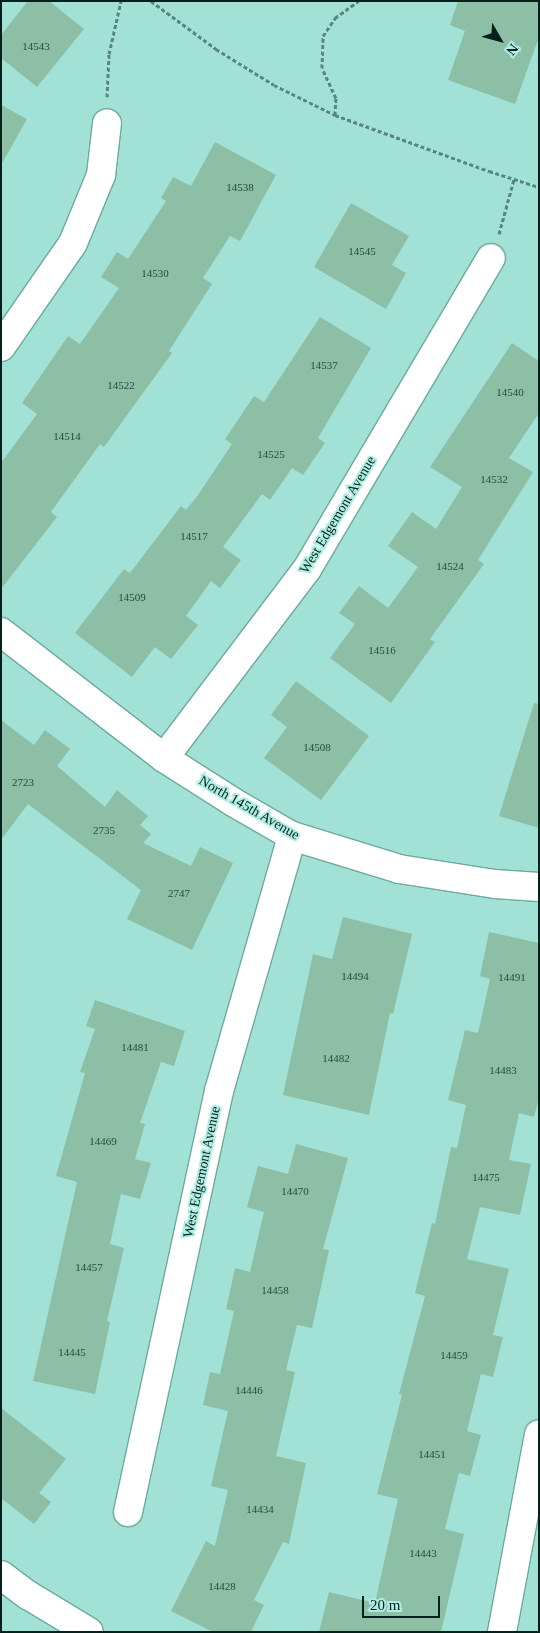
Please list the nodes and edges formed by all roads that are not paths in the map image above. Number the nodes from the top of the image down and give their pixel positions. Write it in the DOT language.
graph roads {
  1 [pos="107,123"];
  2 [pos="491,258"];
  3 [pos="1,347"];
  4 [pos="1,632"];
  5 [pos="164,758"];
  6 [pos="292,836"];
  7 [pos="539,886"];
  8 [pos="539,1434"];
  9 [pos="128,1512"];
  10 [pos="1,1575"];
  11 [pos="89,1632"];
  12 [pos="502,1632"];
  1 -- 3 [label="street"];
  2 -- 5 [label="street, West Edgemont Avenue"];
  4 -- 5 [label="street, North 145th Avenue"];
  5 -- 6 [label="street, North 145th Avenue"];
  6 -- 7 [label="street, North 145th Avenue"];
  6 -- 9 [label="street, West Edgemont Avenue"];
  8 -- 12 [label="street"];
  10 -- 11 [label="street"];
}
